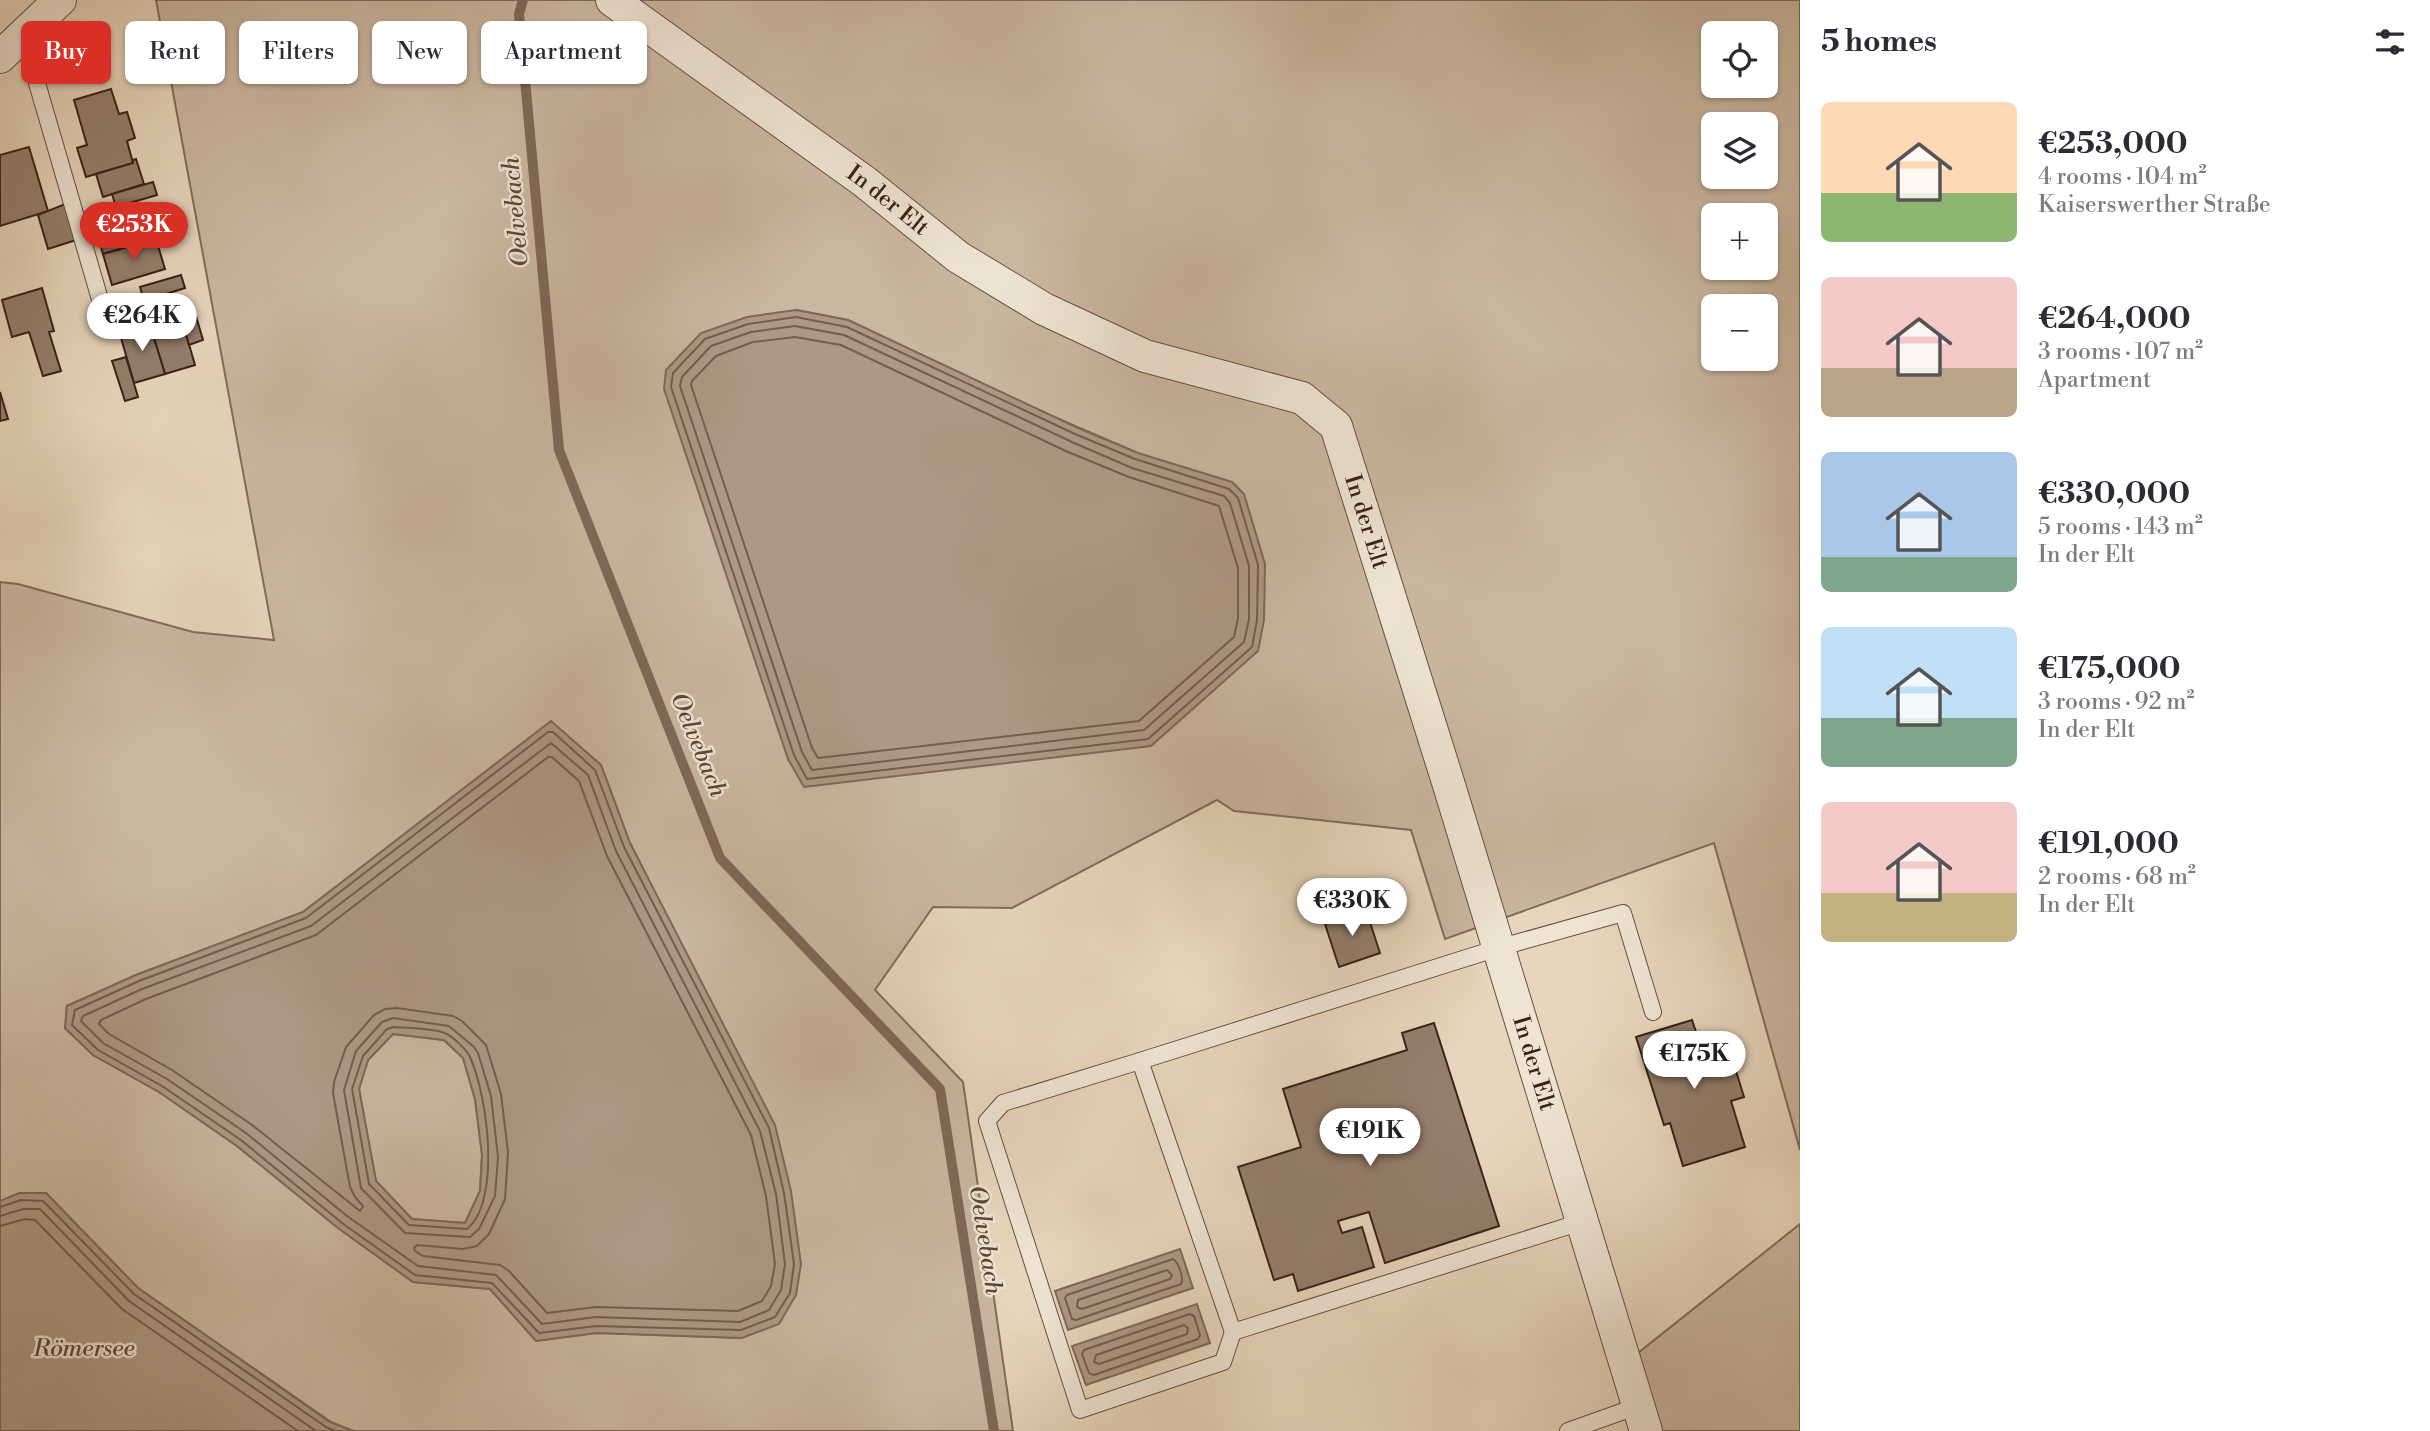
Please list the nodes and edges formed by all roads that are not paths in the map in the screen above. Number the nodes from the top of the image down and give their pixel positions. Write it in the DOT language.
graph roads {
  1 [pos="60,0"];
  2 [pos="612,0"];
  3 [pos="38,21"];
  4 [pos="21,37"];
  5 [pos="0,57"];
  6 [pos="37,84"];
  7 [pos="106,320"];
  8 [pos="1498,948"];
  9 [pos="1653,1012"];
  10 [pos="1140,1061"];
  11 [pos="1580,1222"];
  12 [pos="1233,1332"];
  13 [pos="1642,1419"];
  14 [pos="1568,1431"];
  1 -- 3 [label="street"];
  2 -- 8 [label="street, In der Elt"];
  4 -- 5 [label="street"];
  6 -- 7 [label="lane"];
  8 -- 9 [label="lane"];
  8 -- 10 [label="lane"];
  8 -- 11 [label="street, In der Elt"];
  10 -- 12 [label="lane"];
  10 -- 12 [label="lane"];
  11 -- 12 [label="lane"];
  11 -- 13 [label="street, In der Elt"];
  13 -- 14 [label="lane"];
}
